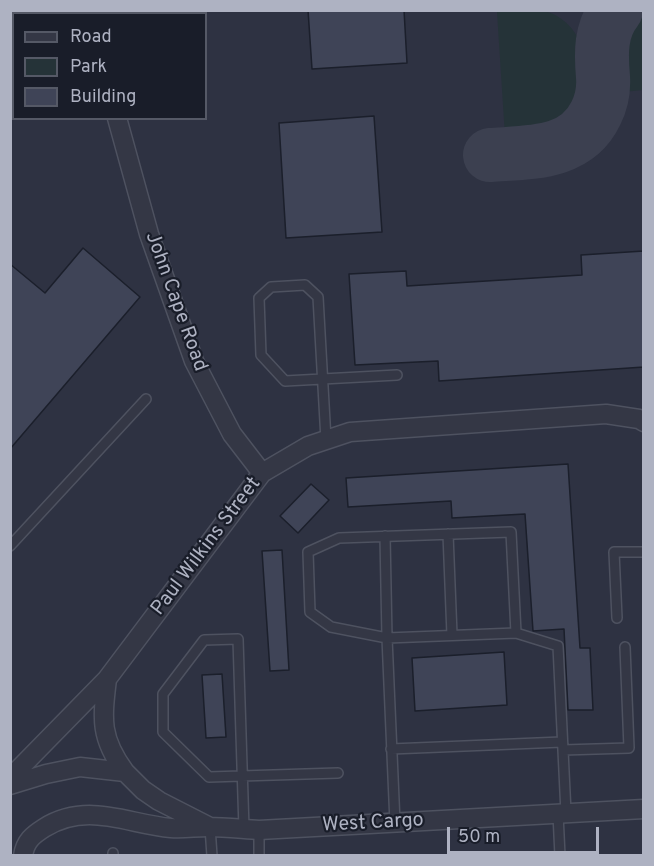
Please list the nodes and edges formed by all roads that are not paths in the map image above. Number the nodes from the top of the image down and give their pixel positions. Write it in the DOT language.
graph roads {
  1 [pos="118,120"];
  2 [pos="397,375"];
  3 [pos="321,378"];
  4 [pos="146,399"];
  5 [pos="644,422"];
  6 [pos="326,440"];
  7 [pos="262,473"];
  8 [pos="448,534"];
  9 [pos="385,536"];
  10 [pos="10,546"];
  11 [pos="644,552"];
  12 [pos="617,618"];
  13 [pos="516,633"];
  14 [pos="452,635"];
  15 [pos="387,638"];
  16 [pos="625,647"];
  17 [pos="107,679"];
  18 [pos="562,746"];
  19 [pos="391,749"];
  20 [pos="125,772"];
  21 [pos="338,773"];
  22 [pos="243,776"];
  23 [pos="10,778"];
  24 [pos="10,785"];
  25 [pos="644,809"];
  26 [pos="562,814"];
  27 [pos="394,823"];
  28 [pos="210,827"];
  29 [pos="252,829"];
  30 [pos="212,851"];
  31 [pos="23,855"];
  32 [pos="206,855"];
  33 [pos="259,855"];
  34 [pos="560,855"];
  1 -- 7 [label="street, John Cape Road"];
  2 -- 3 [label="lane"];
  3 -- 3 [label="lane"];
  3 -- 6 [label="lane"];
  4 -- 10 [label="lane"];
  5 -- 6 [label="street, Paul Wilkins Street"];
  6 -- 7 [label="street, Paul Wilkins Street"];
  7 -- 17 [label="street, Paul Wilkins Street"];
  8 -- 9 [label="lane"];
  8 -- 13 [label="lane"];
  8 -- 14 [label="lane"];
  9 -- 15 [label="lane"];
  9 -- 15 [label="lane"];
  11 -- 12 [label="lane"];
  13 -- 14 [label="lane"];
  13 -- 18 [label="lane"];
  14 -- 15 [label="lane"];
  15 -- 19 [label="lane"];
  16 -- 18 [label="lane"];
  17 -- 20 [label="street, West Cargo"];
  17 -- 23 [label="street, Paul Wilkins Street"];
  18 -- 19 [label="lane"];
  18 -- 26 [label="lane"];
  19 -- 27 [label="lane"];
  20 -- 24 [label="street"];
  20 -- 28 [label="street, West Cargo"];
  21 -- 22 [label="lane"];
  22 -- 22 [label="lane"];
  22 -- 29 [label="lane"];
  25 -- 26 [label="street, West Cargo"];
  26 -- 27 [label="street, West Cargo"];
  26 -- 34 [label="lane"];
  27 -- 29 [label="street, West Cargo"];
  28 -- 29 [label="street, West Cargo"];
  28 -- 30 [label="lane"];
  28 -- 31 [label="street, West Cargo"];
  29 -- 33 [label="lane"];
  30 -- 32 [label="lane"];
}
